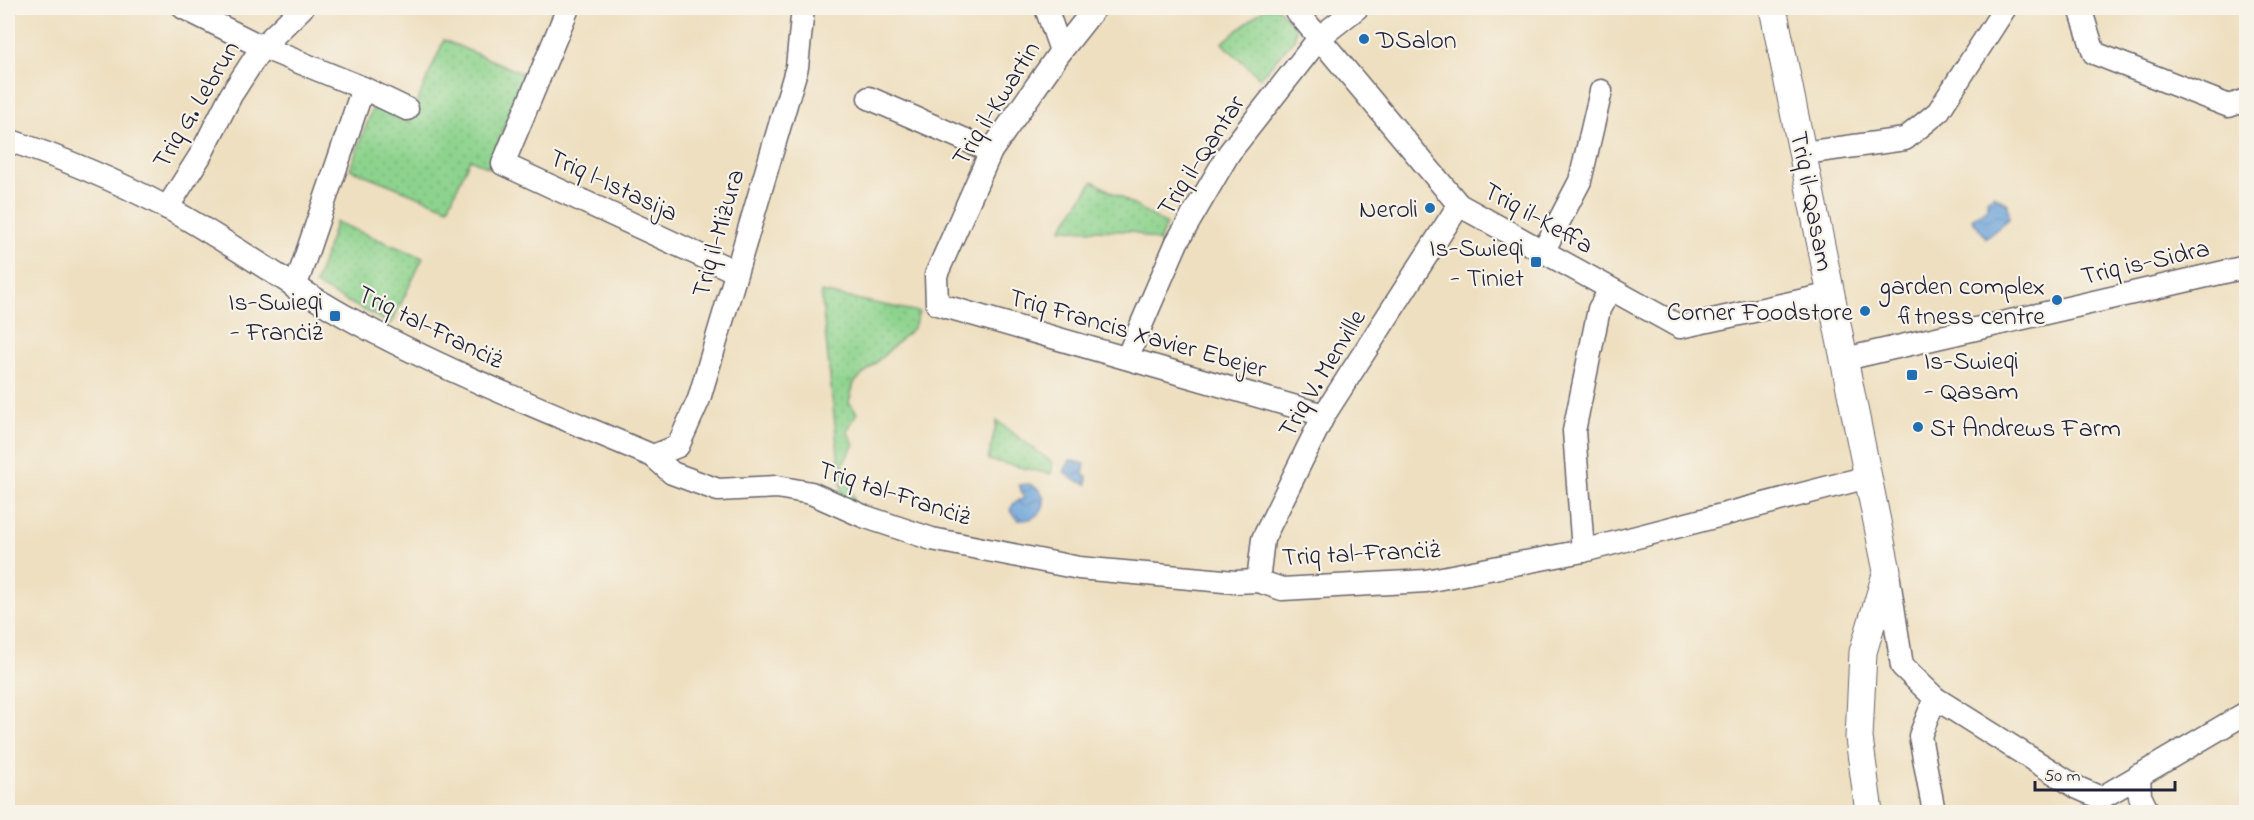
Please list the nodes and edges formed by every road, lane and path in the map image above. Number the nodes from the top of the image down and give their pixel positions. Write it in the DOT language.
graph roads {
  1 [pos="184,8"];
  2 [pos="302,8"];
  3 [pos="568,8"];
  4 [pos="803,8"];
  5 [pos="1046,8"];
  6 [pos="1095,8"];
  7 [pos="1294,8"];
  8 [pos="1357,8"];
  9 [pos="1773,8"];
  10 [pos="2080,8"];
  11 [pos="1998,10"];
  12 [pos="1320,38"];
  13 [pos="262,47"];
  14 [pos="1061,51"];
  15 [pos="363,88"];
  16 [pos="1601,90"];
  17 [pos="869,98"];
  18 [pos="2247,100"];
  19 [pos="407,109"];
  20 [pos="8,140"];
  21 [pos="991,151"];
  22 [pos="1804,153"];
  23 [pos="1459,205"];
  24 [pos="167,208"];
  25 [pos="1543,252"];
  26 [pos="2247,267"];
  27 [pos="734,272"];
  28 [pos="295,288"];
  29 [pos="1610,290"];
  30 [pos="1832,294"];
  31 [pos="937,304"];
  32 [pos="1127,358"];
  33 [pos="1845,360"];
  34 [pos="1324,415"];
  35 [pos="653,456"];
  36 [pos="1868,477"];
  37 [pos="1583,551"];
  38 [pos="1887,571"];
  39 [pos="1258,580"];
  40 [pos="1935,698"];
  41 [pos="2247,714"];
  42 [pos="2139,775"];
  43 [pos="1869,813"];
  44 [pos="1934,813"];
  45 [pos="2148,813"];
  1 -- 13 [label="street"];
  2 -- 13 [label="street, Triq G. Lebrun"];
  3 -- 27 [label="street, Triq l-Istasija"];
  4 -- 27 [label="street, Triq il-Miżura"];
  5 -- 14 [label="street"];
  6 -- 14 [label="street, Triq il-Kwartin"];
  7 -- 12 [label="street, Triq il-Keffa"];
  8 -- 12 [label="street, Triq il-Qantar"];
  9 -- 22 [label="street, Triq il-Qasam"];
  10 -- 18 [label="street"];
  11 -- 22 [label="street"];
  12 -- 23 [label="street, Triq il-Keffa"];
  12 -- 32 [label="street, Triq il-Qantar"];
  13 -- 15 [label="street"];
  13 -- 24 [label="street, Triq G. Lebrun"];
  14 -- 21 [label="street, Triq il-Kwartin"];
  15 -- 19 [label="street"];
  15 -- 28 [label="street"];
  16 -- 25 [label="street"];
  17 -- 21 [label="street"];
  20 -- 24 [label="street, Triq tal-Franċiż"];
  21 -- 31 [label="street, Triq il-Kwartin"];
  22 -- 30 [label="street, Triq il-Qasam"];
  23 -- 25 [label="street, Triq il-Keffa"];
  23 -- 34 [label="street, Triq V. Menville"];
  24 -- 28 [label="street, Triq tal-Franċiż"];
  25 -- 29 [label="street, Triq il-Keffa"];
  26 -- 33 [label="street, Triq is-Sidra"];
  27 -- 35 [label="street, Triq il-Miżura"];
  28 -- 35 [label="street, Triq tal-Franċiż"];
  29 -- 30 [label="street, Triq il-Keffa"];
  29 -- 37 [label="street"];
  30 -- 33 [label="street, Triq il-Qasam"];
  31 -- 32 [label="street, Triq Francis Xavier Ebejer"];
  32 -- 34 [label="street, Triq Francis Xavier Ebejer"];
  33 -- 36 [label="street, Triq il-Qasam"];
  34 -- 39 [label="street, Triq V. Menville"];
  35 -- 39 [label="street, Triq tal-Franċiż"];
  36 -- 37 [label="street, Triq tal-Franċiż"];
  36 -- 38 [label="street, Triq il-Qasam"];
  37 -- 39 [label="street, Triq tal-Franċiż"];
  38 -- 40 [label="street"];
  38 -- 43 [label="street"];
  40 -- 42 [label="street"];
  40 -- 44 [label="street"];
  41 -- 42 [label="street"];
  42 -- 45 [label="street"];
}
